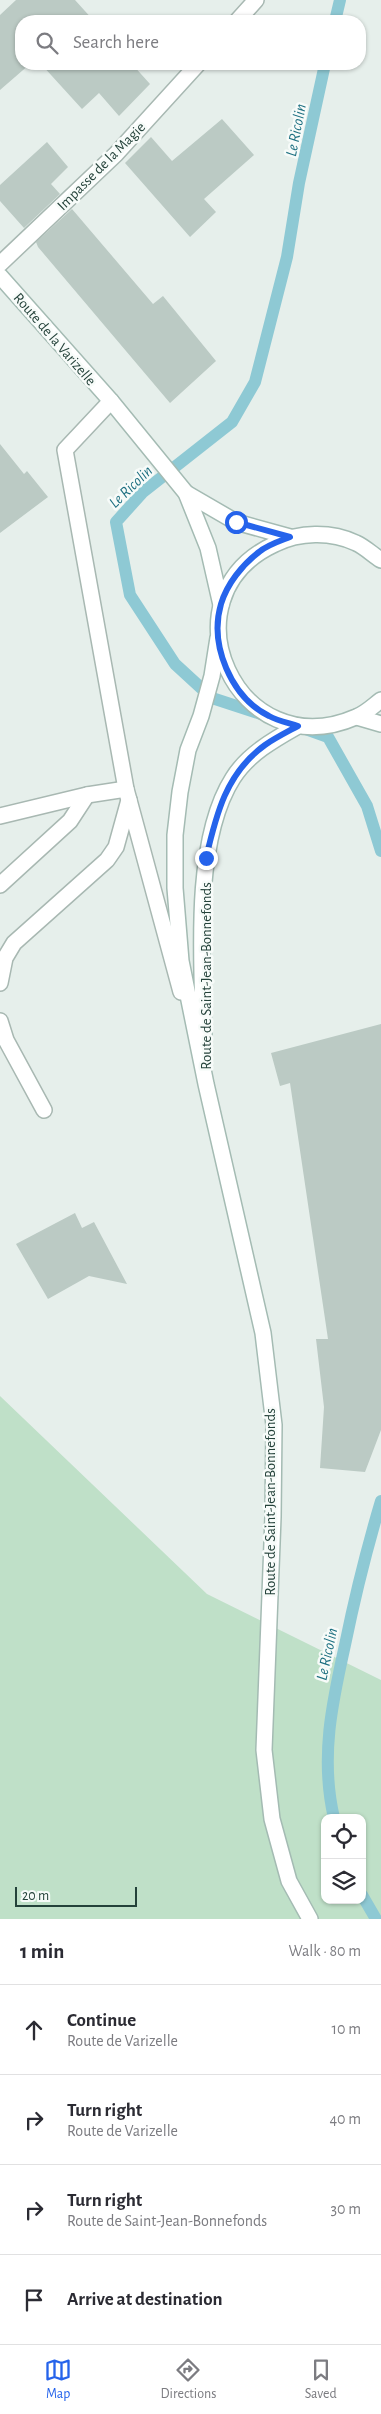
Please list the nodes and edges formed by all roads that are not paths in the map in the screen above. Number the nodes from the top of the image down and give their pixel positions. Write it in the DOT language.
graph roads {
  1 [pos="256,0"];
  2 [pos="242,15"];
  3 [pos="193,70"];
  4 [pos="0,264"];
  5 [pos="0,276"];
  6 [pos="111,402"];
  7 [pos="186,493"];
  8 [pos="290,537"];
  9 [pos="381,560"];
  10 [pos="221,605"];
  11 [pos="218,638"];
  12 [pos="381,700"];
  13 [pos="357,717"];
  14 [pos="381,724"];
  15 [pos="298,726"];
  16 [pos="127,794"];
  17 [pos="87,795"];
  18 [pos="0,816"];
  19 [pos="0,885"];
  20 [pos="0,983"];
  21 [pos="0,1021"];
  22 [pos="206,1084"];
  23 [pos="44,1110"];
  24 [pos="310,1919"];
  1 -- 2 [label="main road"];
  3 -- 4 [label="main road, Impasse de la Magie"];
  5 -- 6 [label="main road, Route de la Varizelle"];
  6 -- 7 [label="main road, Route de la Varizelle"];
  6 -- 16 [label="main road"];
  7 -- 8 [label="main road"];
  7 -- 10 [label="main road"];
  8 -- 9 [label="main road"];
  8 -- 10 [label="main road"];
  10 -- 11 [label="main road, Route de Saint-Jean-Bonnefonds"];
  11 -- 15 [label="main road"];
  11 -- 22 [label="main road, Route de Saint-Jean-Bonnefonds"];
  12 -- 13 [label="main road"];
  13 -- 14 [label="main road"];
  13 -- 15 [label="main road"];
  15 -- 22 [label="main road, Route de Saint-Jean-Bonnefonds"];
  16 -- 17 [label="main road"];
  16 -- 20 [label="main road"];
  16 -- 22 [label="main road"];
  17 -- 18 [label="main road"];
  17 -- 19 [label="main road"];
  21 -- 23 [label="main road"];
  22 -- 24 [label="main road, Route de Saint-Jean-Bonnefonds"];
}
